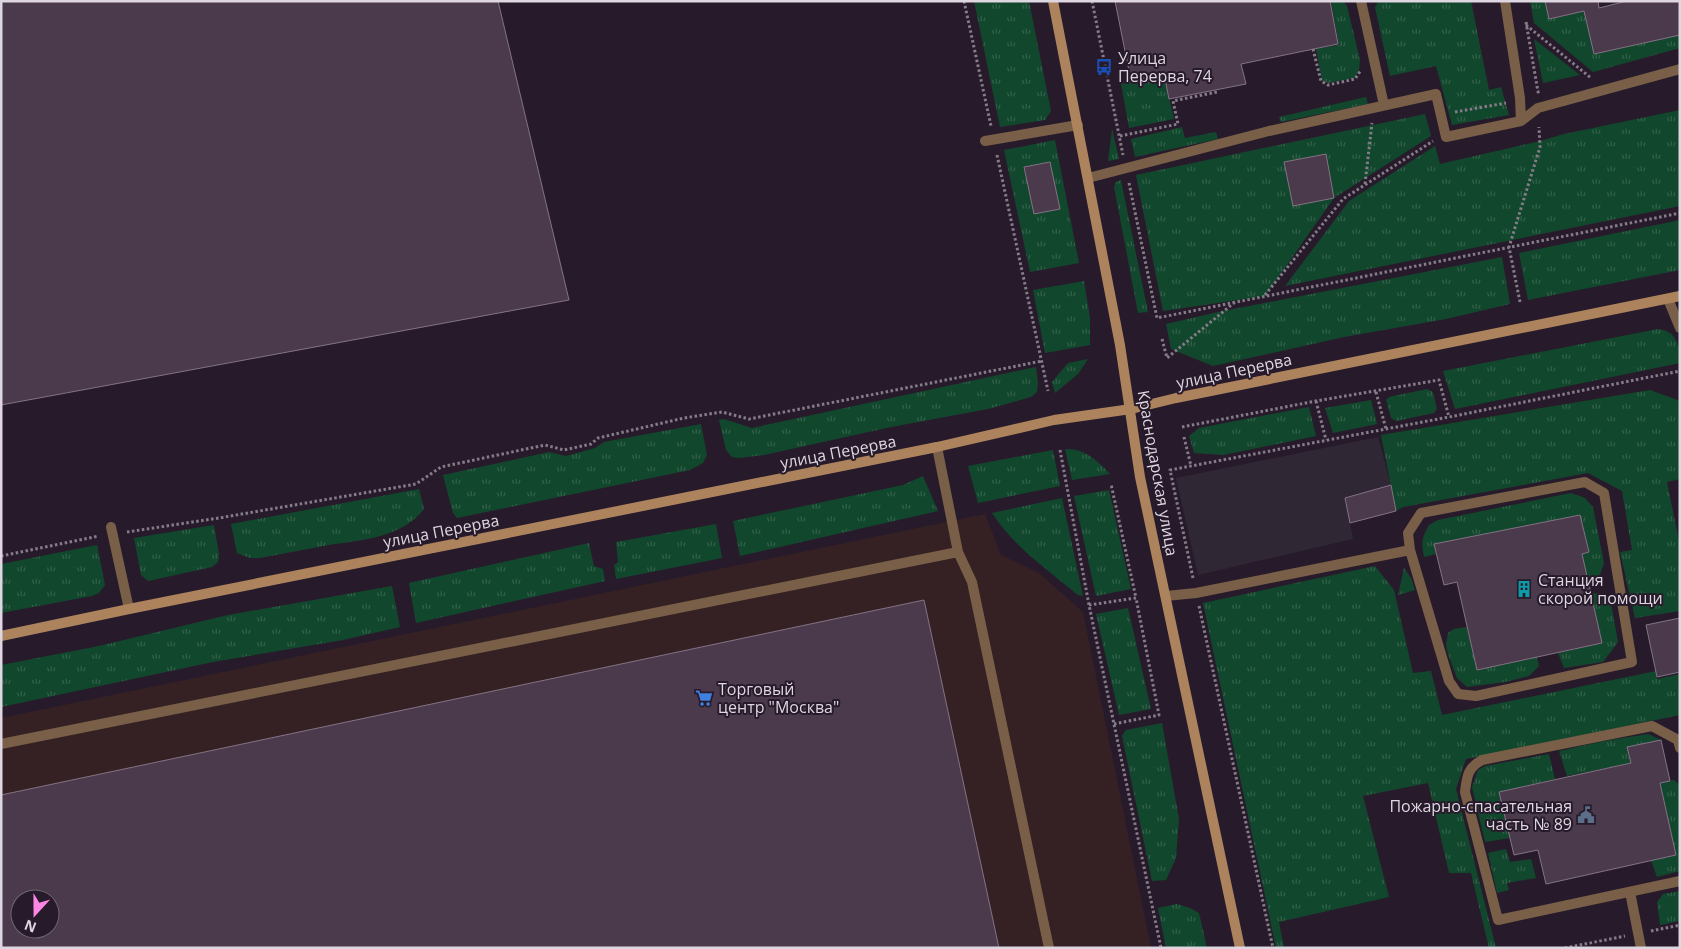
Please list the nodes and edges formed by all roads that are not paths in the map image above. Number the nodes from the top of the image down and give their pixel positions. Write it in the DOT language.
graph roads {
  1 [pos="1053,1"];
  2 [pos="1361,1"];
  3 [pos="1505,1"];
  4 [pos="1680,69"];
  5 [pos="1384,105"];
  6 [pos="1521,121"];
  7 [pos="1078,125"];
  8 [pos="989,140"];
  9 [pos="1088,178"];
  10 [pos="1680,296"];
  11 [pos="1668,299"];
  12 [pos="1680,328"];
  13 [pos="1130,409"];
  14 [pos="937,447"];
  15 [pos="112,530"];
  16 [pos="1410,550"];
  17 [pos="958,552"];
  18 [pos="1166,596"];
  19 [pos="128,609"];
  20 [pos="1,636"];
  21 [pos="1,744"];
  22 [pos="1680,748"];
  23 [pos="1680,881"];
  24 [pos="1630,892"];
  25 [pos="1049,948"];
  26 [pos="1240,948"];
  27 [pos="1641,948"];
  1 -- 7 [label="street, Краснодарская улица"];
  2 -- 5 [label="lane"];
  3 -- 6 [label="lane"];
  4 -- 6 [label="lane"];
  5 -- 6 [label="lane"];
  5 -- 9 [label="lane"];
  7 -- 8 [label="lane"];
  7 -- 9 [label="street, Краснодарская улица"];
  9 -- 13 [label="street, Краснодарская улица"];
  10 -- 11 [label="street, улица Перерва"];
  11 -- 12 [label="lane"];
  11 -- 13 [label="street, улица Перерва"];
  13 -- 14 [label="street, улица Перерва"];
  13 -- 18 [label="street, Краснодарская улица"];
  14 -- 17 [label="lane"];
  14 -- 19 [label="street, улица Перерва"];
  15 -- 19 [label="lane"];
  16 -- 16 [label="lane"];
  16 -- 18 [label="lane"];
  17 -- 21 [label="lane"];
  17 -- 25 [label="lane"];
  18 -- 26 [label="street, Краснодарская улица"];
  19 -- 20 [label="street, улица Перерва"];
  22 -- 24 [label="lane"];
  23 -- 24 [label="lane"];
  24 -- 27 [label="lane"];
}
